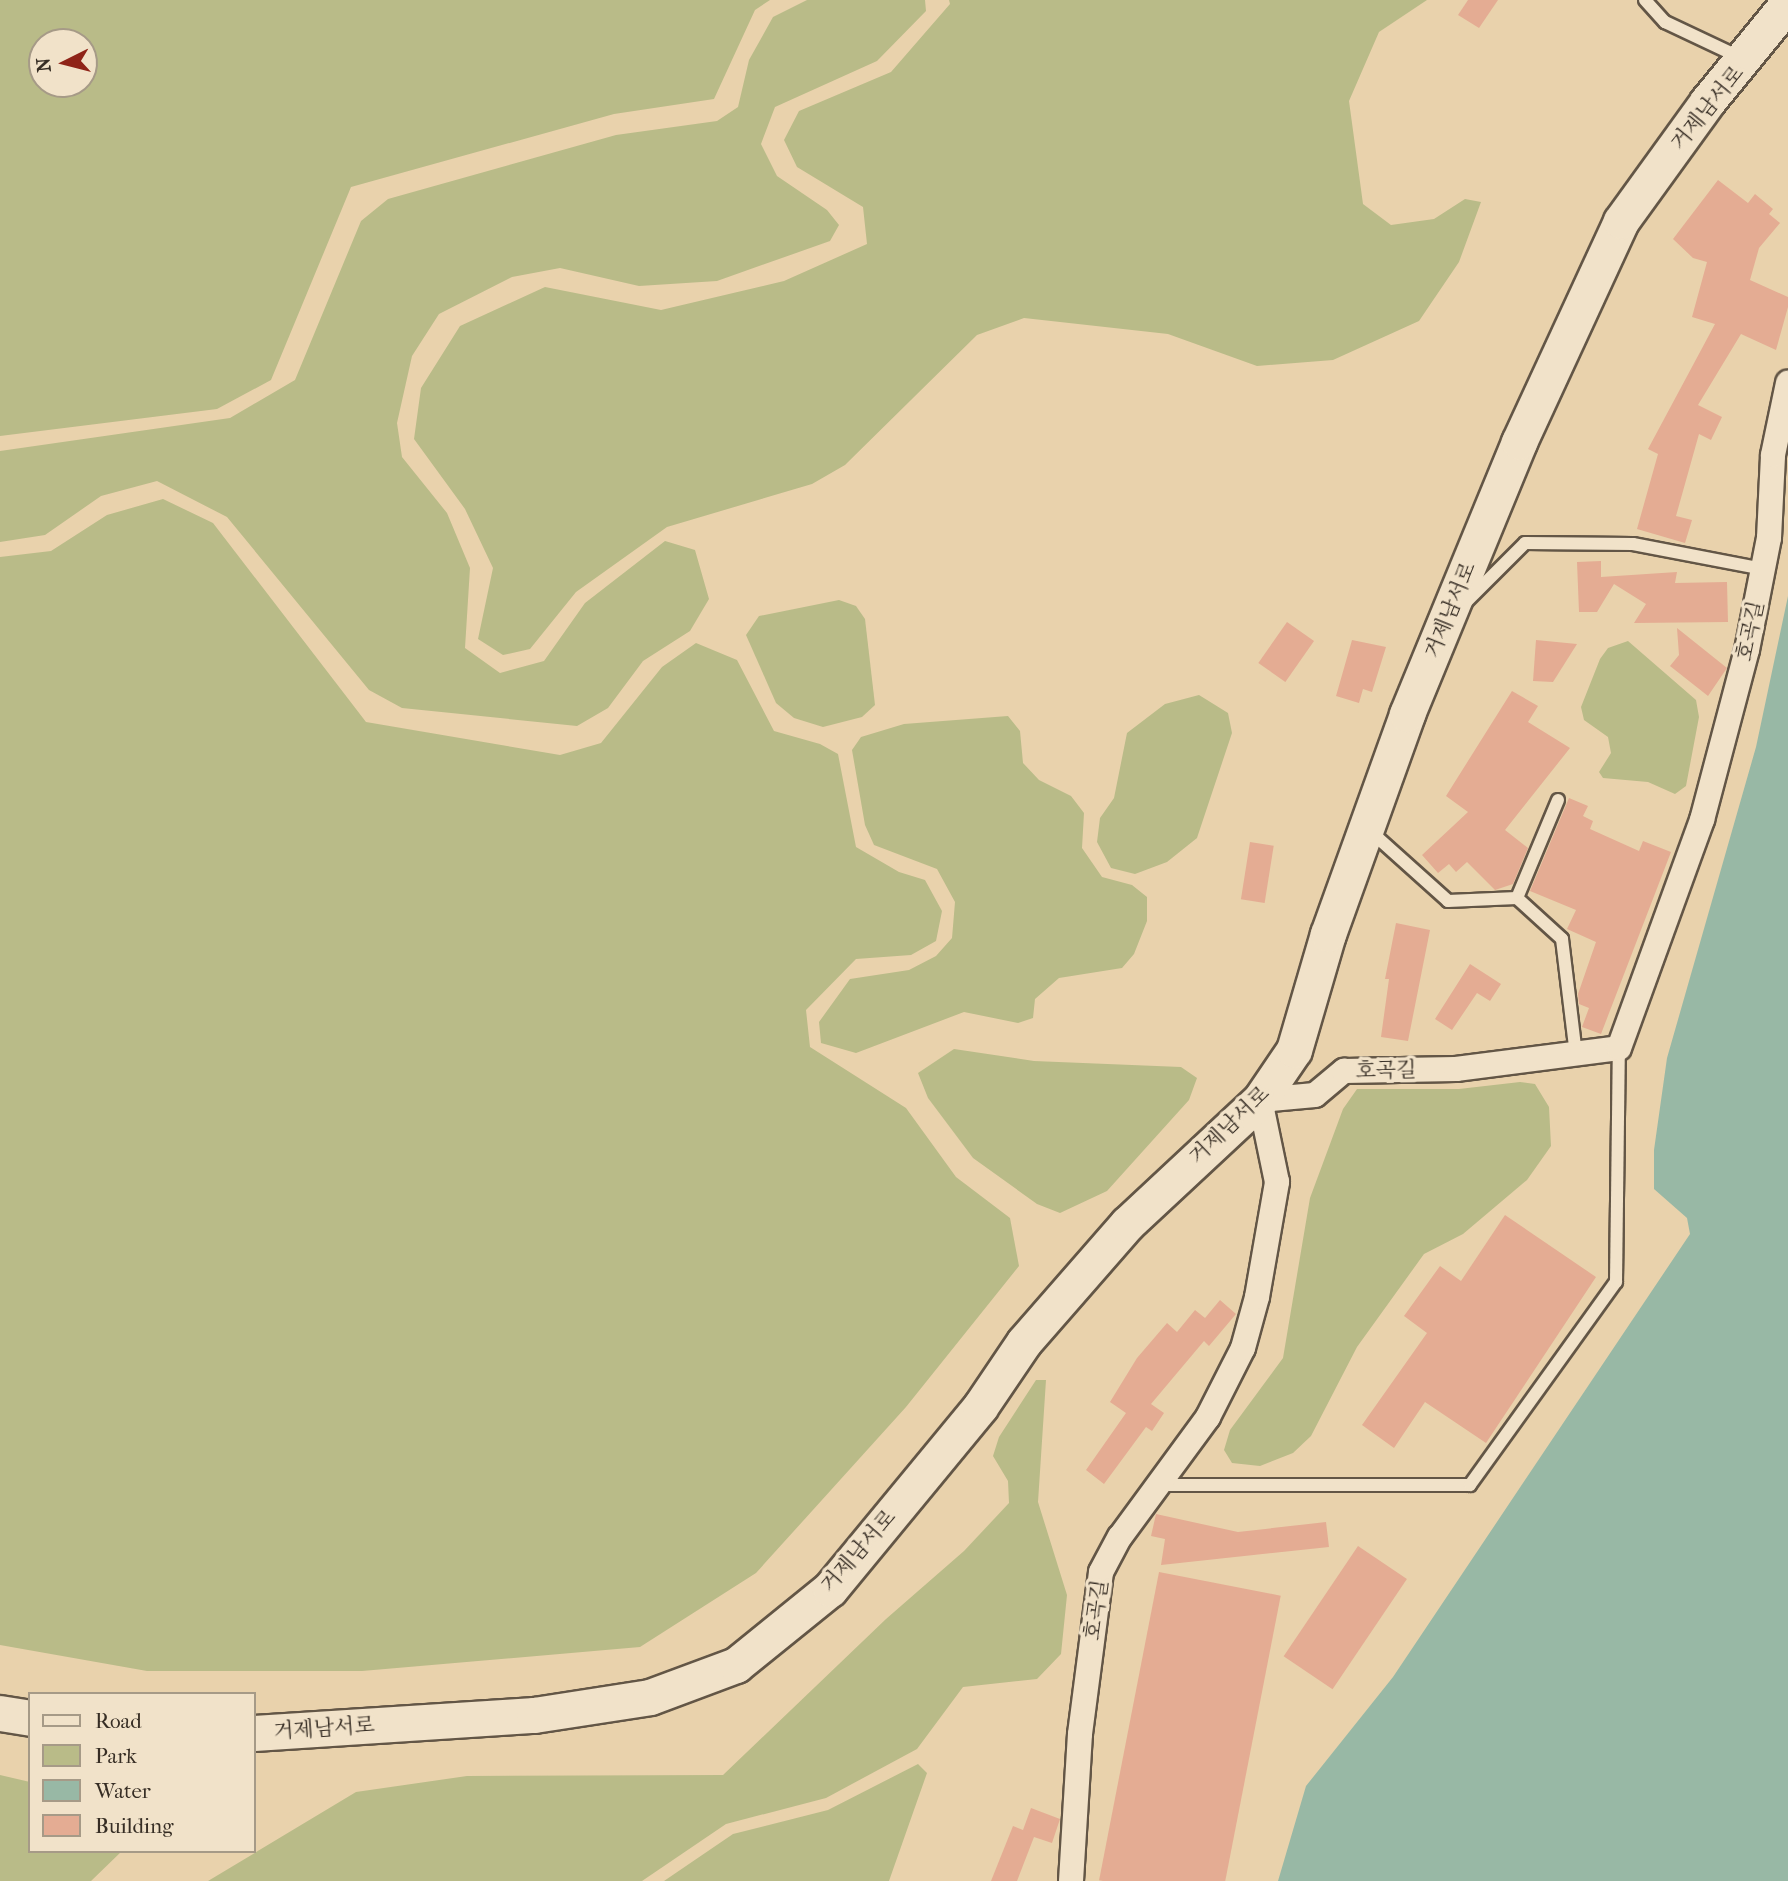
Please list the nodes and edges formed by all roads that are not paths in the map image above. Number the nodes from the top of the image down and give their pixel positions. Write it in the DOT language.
graph roads {
  1 [pos="1645,0"];
  2 [pos="1788,2"];
  3 [pos="1745,61"];
  4 [pos="1788,383"];
  5 [pos="1763,569"];
  6 [pos="1444,623"];
  7 [pos="1558,800"];
  8 [pos="1366,827"];
  9 [pos="1517,898"];
  10 [pos="1619,1048"];
  11 [pos="1576,1054"];
  12 [pos="1260,1100"];
  13 [pos="1160,1485"];
  14 [pos="0,1713"];
  15 [pos="28,1718"];
  16 [pos="256,1733"];
  17 [pos="1071,1881"];
  1 -- 3 [label="lane"];
  2 -- 3 [label="main road, 거제남서로"];
  3 -- 6 [label="main road, 거제남서로"];
  4 -- 5 [label="street, 호곡길"];
  5 -- 6 [label="lane"];
  5 -- 10 [label="street, 호곡길"];
  6 -- 8 [label="main road, 거제남서로"];
  7 -- 9 [label="lane"];
  8 -- 9 [label="lane"];
  8 -- 12 [label="main road, 거제남서로"];
  9 -- 11 [label="lane"];
  10 -- 11 [label="street, 호곡길"];
  10 -- 13 [label="lane"];
  11 -- 12 [label="street, 호곡길"];
  12 -- 13 [label="street, 호곡길"];
  12 -- 16 [label="main road, 거제남서로"];
  13 -- 17 [label="street, 호곡길"];
  14 -- 15 [label="main road"];
}
